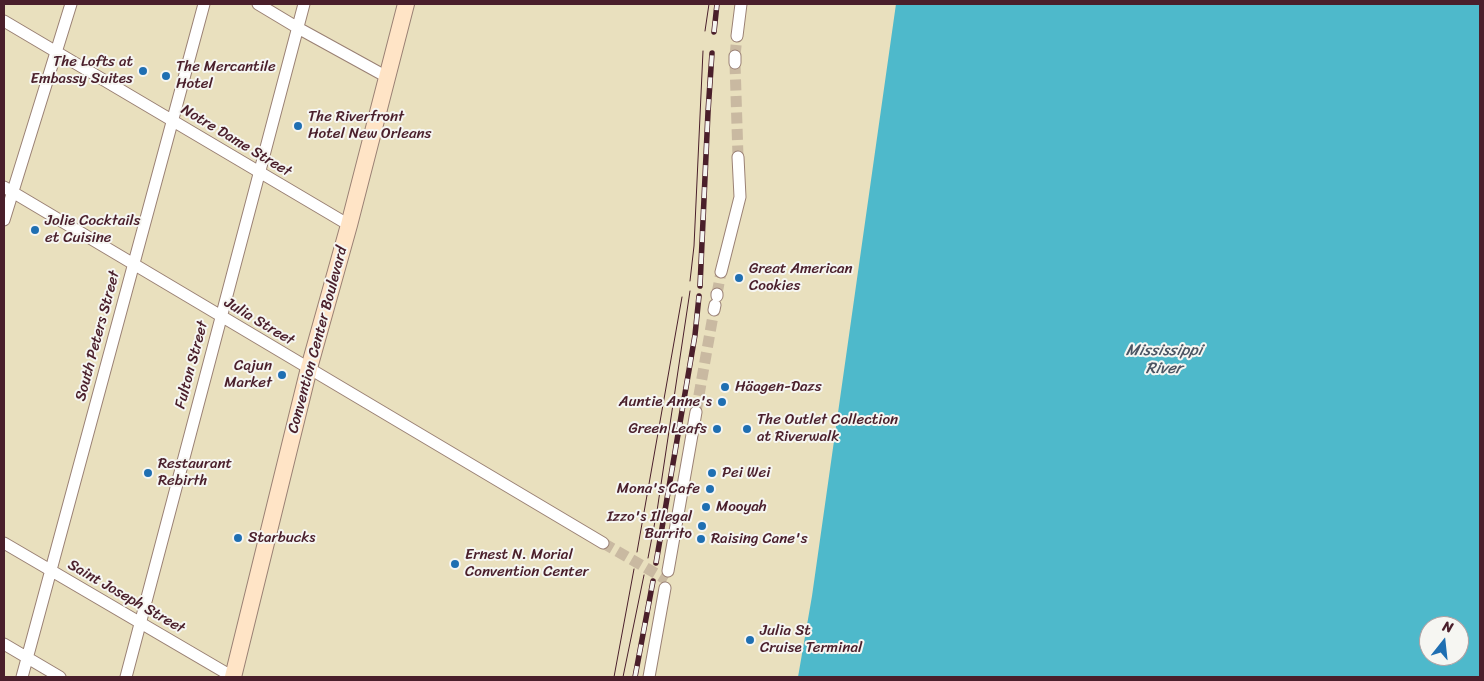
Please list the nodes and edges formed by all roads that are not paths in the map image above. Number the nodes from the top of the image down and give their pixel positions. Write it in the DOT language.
graph roads {
  1 [pos="71,4"];
  2 [pos="204,4"];
  3 [pos="258,4"];
  4 [pos="304,4"];
  5 [pos="406,4"];
  6 [pos="741,4"];
  7 [pos="4,21"];
  8 [pos="298,28"];
  9 [pos="737,36"];
  10 [pos="56,52"];
  11 [pos="387,77"];
  12 [pos="172,120"];
  13 [pos="738,157"];
  14 [pos="259,173"];
  15 [pos="8,189"];
  16 [pos="4,220"];
  17 [pos="349,225"];
  18 [pos="133,264"];
  19 [pos="721,272"];
  20 [pos="220,316"];
  21 [pos="309,368"];
  22 [pos="696,412"];
  23 [pos="4,543"];
  24 [pos="603,543"];
  25 [pos="50,570"];
  26 [pos="668,570"];
  27 [pos="665,588"];
  28 [pos="140,623"];
  29 [pos="4,644"];
  30 [pos="27,658"];
  31 [pos="22,677"];
  32 [pos="60,677"];
  33 [pos="126,677"];
  34 [pos="233,677"];
  35 [pos="649,677"];
  1 -- 10 [label="street"];
  2 -- 12 [label="street, South Peters Street"];
  3 -- 8 [label="street"];
  4 -- 8 [label="street, Fulton Street"];
  5 -- 11 [label="street, Convention Center Boulevard"];
  6 -- 9 [label="street"];
  7 -- 10 [label="street, Notre Dame Street"];
  8 -- 11 [label="street"];
  8 -- 14 [label="street, Fulton Street"];
  10 -- 12 [label="street, Notre Dame Street"];
  10 -- 15 [label="street"];
  11 -- 17 [label="street, Convention Center Boulevard"];
  12 -- 14 [label="street, Notre Dame Street"];
  12 -- 18 [label="street, South Peters Street"];
  13 -- 19 [label="street"];
  14 -- 17 [label="street, Notre Dame Street"];
  14 -- 20 [label="street, Fulton Street"];
  15 -- 16 [label="street"];
  15 -- 18 [label="street, Julia Street"];
  17 -- 21 [label="street, Convention Center Boulevard"];
  18 -- 20 [label="street, Julia Street"];
  18 -- 25 [label="street, South Peters Street"];
  20 -- 21 [label="street, Julia Street"];
  20 -- 28 [label="street, Fulton Street"];
  21 -- 24 [label="street, Julia Street"];
  21 -- 34 [label="street, Convention Center Boulevard"];
  22 -- 26 [label="street"];
  23 -- 25 [label="street, Saint Joseph Street"];
  25 -- 28 [label="street, Saint Joseph Street"];
  25 -- 30 [label="street, South Peters Street"];
  27 -- 35 [label="street"];
  28 -- 33 [label="street, Fulton Street"];
  28 -- 34 [label="street, Saint Joseph Street"];
  29 -- 30 [label="street"];
  30 -- 31 [label="street, South Peters Street"];
  30 -- 32 [label="street"];
}
